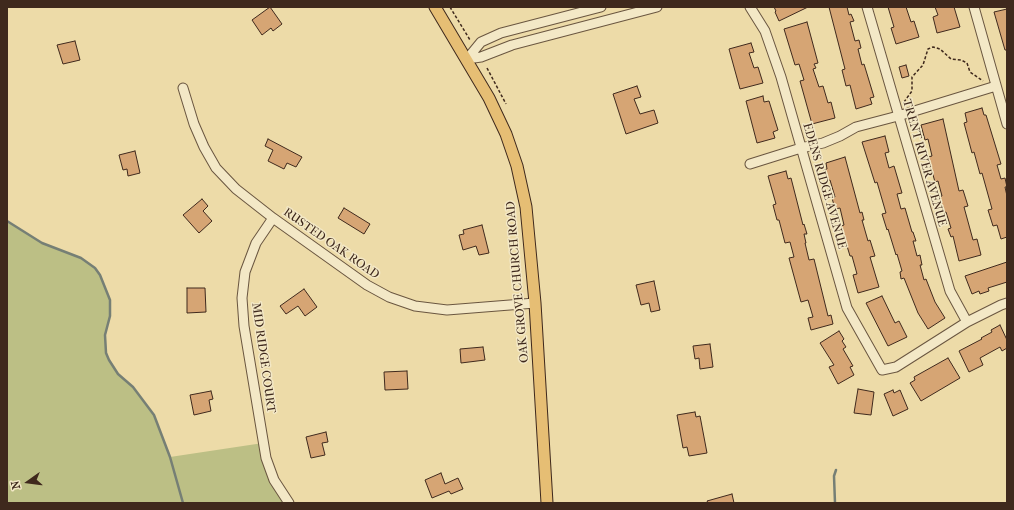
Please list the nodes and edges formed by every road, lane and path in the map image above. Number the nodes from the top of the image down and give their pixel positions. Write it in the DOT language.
graph roads {
  1 [pos="435,7"];
  2 [pos="450,7"];
  3 [pos="601,7"];
  4 [pos="657,7"];
  5 [pos="750,7"];
  6 [pos="867,7"];
  7 [pos="974,7"];
  8 [pos="587,11"];
  9 [pos="590,25"];
  10 [pos="470,40"];
  11 [pos="467,59"];
  12 [pos="487,68"];
  13 [pos="987,82"];
  14 [pos="996,86"];
  15 [pos="183,88"];
  16 [pos="506,104"];
  17 [pos="902,104"];
  18 [pos="898,116"];
  19 [pos="1007,124"];
  20 [pos="801,148"];
  21 [pos="750,164"];
  22 [pos="272,218"];
  23 [pos="1007,303"];
  24 [pos="535,304"];
  25 [pos="967,322"];
  26 [pos="290,503"];
  27 [pos="547,503"];
  1 -- 11 [label="main road, OAK GROVE CHURCH ROAD"];
  2 -- 10 [label="path"];
  3 -- 8 [label="street"];
  4 -- 9 [label="street"];
  5 -- 20 [label="street, EDENS RIDGE AVENUE"];
  6 -- 18 [label="street, TRENT RIVER AVENUE"];
  7 -- 14 [label="street"];
  8 -- 9 [label="street"];
  8 -- 11 [label="street"];
  9 -- 11 [label="street"];
  11 -- 24 [label="main road, OAK GROVE CHURCH ROAD"];
  12 -- 16 [label="path"];
  13 -- 17 [label="path"];
  14 -- 18 [label="street"];
  14 -- 19 [label="street"];
  15 -- 22 [label="street, RUSTED OAK ROAD"];
  18 -- 20 [label="street"];
  18 -- 25 [label="street, TRENT RIVER AVENUE"];
  20 -- 21 [label="street"];
  20 -- 25 [label="street, EDENS RIDGE AVENUE"];
  22 -- 24 [label="street, RUSTED OAK ROAD"];
  22 -- 26 [label="street, MID RIDGE COURT"];
  23 -- 25 [label="street"];
  24 -- 27 [label="main road, OAK GROVE CHURCH ROAD"];
}
